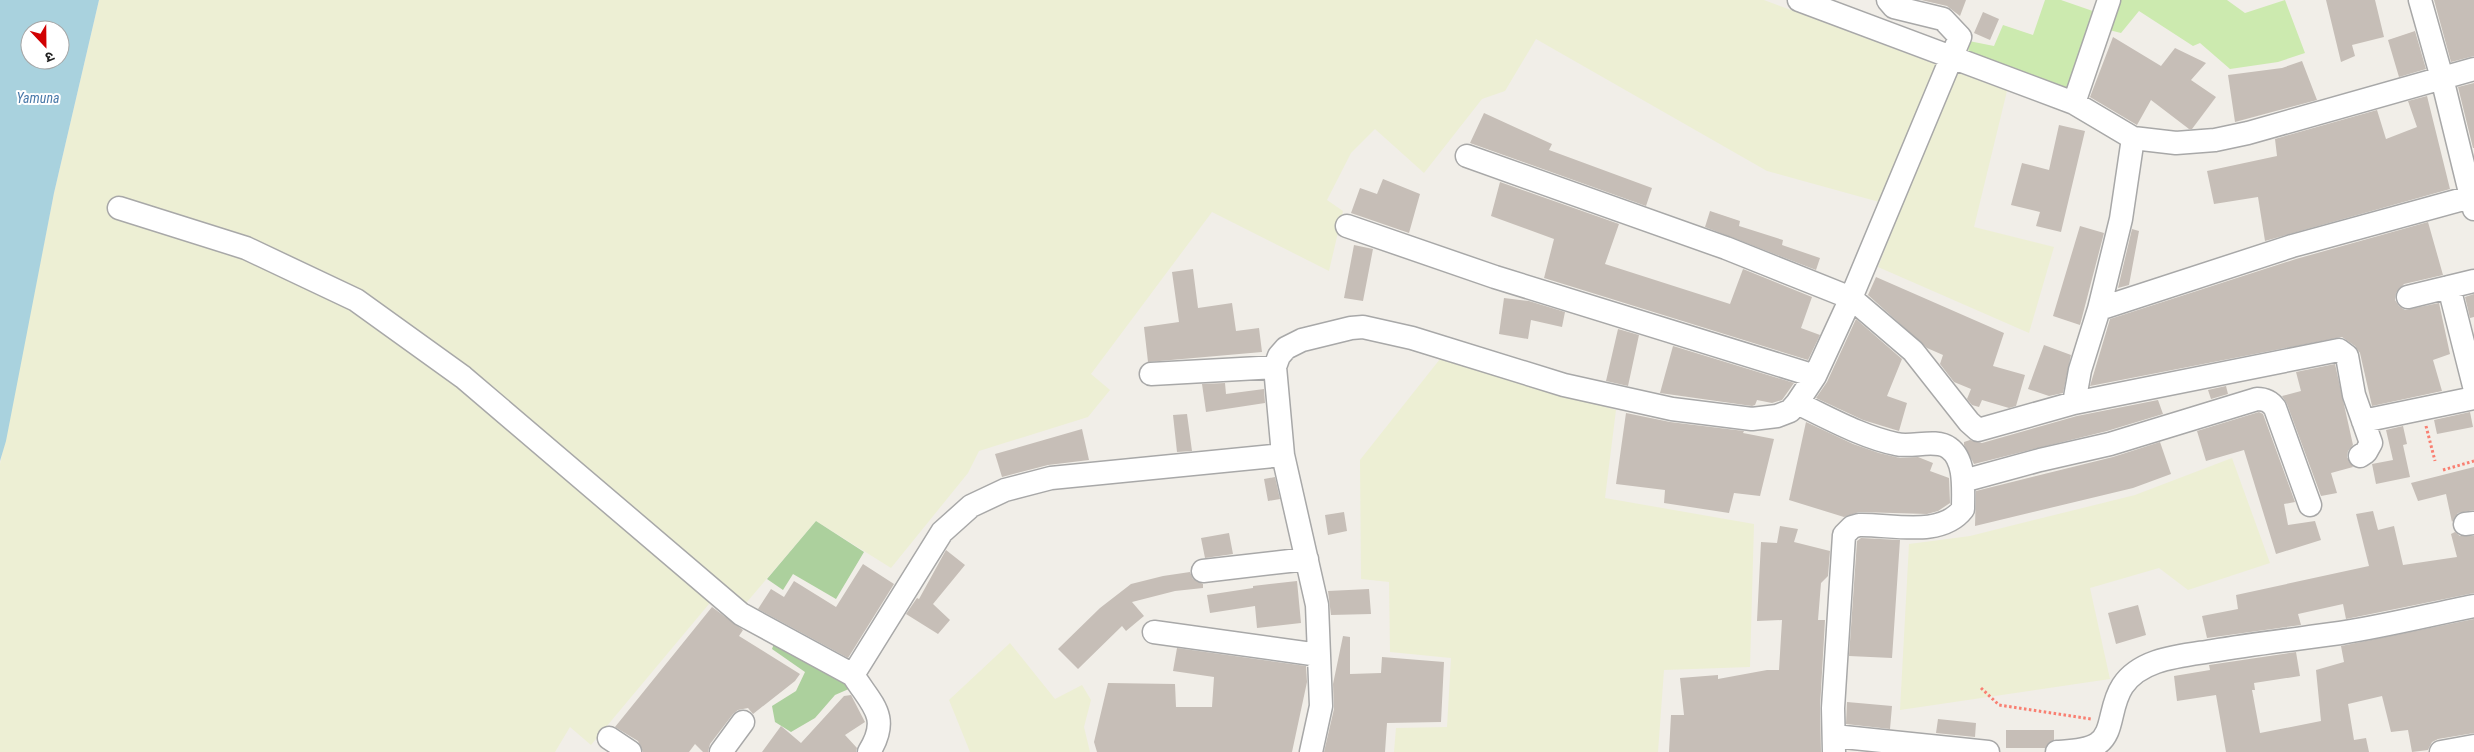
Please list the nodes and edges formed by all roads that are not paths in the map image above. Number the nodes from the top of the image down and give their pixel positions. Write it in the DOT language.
graph roads {
  1 [pos="1798,0"];
  2 [pos="1888,0"];
  3 [pos="2109,0"];
  4 [pos="2420,0"];
  5 [pos="1952,58"];
  6 [pos="2474,70"];
  7 [pos="2442,78"];
  8 [pos="2074,103"];
  9 [pos="2133,138"];
  10 [pos="1467,156"];
  11 [pos="2473,200"];
  12 [pos="119,208"];
  13 [pos="1346,226"];
  14 [pos="2474,281"];
  15 [pos="2449,287"];
  16 [pos="1850,298"];
  17 [pos="2408,298"];
  18 [pos="2099,309"];
  19 [pos="1275,367"];
  20 [pos="1151,374"];
  21 [pos="1815,376"];
  22 [pos="2474,386"];
  23 [pos="2474,398"];
  24 [pos="2074,402"];
  25 [pos="1798,404"];
  26 [pos="2363,421"];
  27 [pos="1974,427"];
  28 [pos="1947,447"];
  29 [pos="1283,455"];
  30 [pos="2360,456"];
  31 [pos="1963,481"];
  32 [pos="2310,505"];
  33 [pos="1307,559"];
  34 [pos="1203,572"];
  35 [pos="2474,606"];
  36 [pos="1154,632"];
  37 [pos="1319,655"];
  38 [pos="853,675"];
  39 [pos="743,722"];
  40 [pos="609,738"];
  41 [pos="1834,744"];
  42 [pos="2474,746"];
  43 [pos="630,752"];
  44 [pos="721,752"];
  45 [pos="869,752"];
  46 [pos="1311,752"];
  47 [pos="1988,752"];
  48 [pos="2057,752"];
  49 [pos="2444,752"];
  1 -- 5 [label="street"];
  2 -- 5 [label="street"];
  3 -- 8 [label="street"];
  4 -- 7 [label="street"];
  5 -- 8 [label="street"];
  5 -- 16 [label="street"];
  6 -- 7 [label="street"];
  7 -- 9 [label="street"];
  7 -- 11 [label="street"];
  8 -- 9 [label="street"];
  9 -- 18 [label="street"];
  10 -- 16 [label="street"];
  11 -- 18 [label="street"];
  12 -- 38 [label="street"];
  13 -- 21 [label="street"];
  14 -- 15 [label="street"];
  15 -- 17 [label="street"];
  15 -- 22 [label="street"];
  16 -- 21 [label="street"];
  16 -- 27 [label="street"];
  18 -- 24 [label="street"];
  19 -- 20 [label="street"];
  19 -- 25 [label="street"];
  19 -- 29 [label="street"];
  21 -- 25 [label="street"];
  23 -- 26 [label="street"];
  24 -- 26 [label="street"];
  24 -- 27 [label="street"];
  25 -- 28 [label="street"];
  26 -- 30 [label="street"];
  27 -- 28 [label="street"];
  28 -- 31 [label="street"];
  29 -- 33 [label="street"];
  29 -- 38 [label="street"];
  31 -- 32 [label="street"];
  31 -- 41 [label="street"];
  33 -- 34 [label="street"];
  33 -- 37 [label="street"];
  35 -- 48 [label="street"];
  36 -- 37 [label="street"];
  37 -- 46 [label="street"];
  38 -- 45 [label="street"];
  39 -- 44 [label="street"];
  40 -- 43 [label="street"];
  41 -- 47 [label="street"];
  42 -- 49 [label="street"];
}
